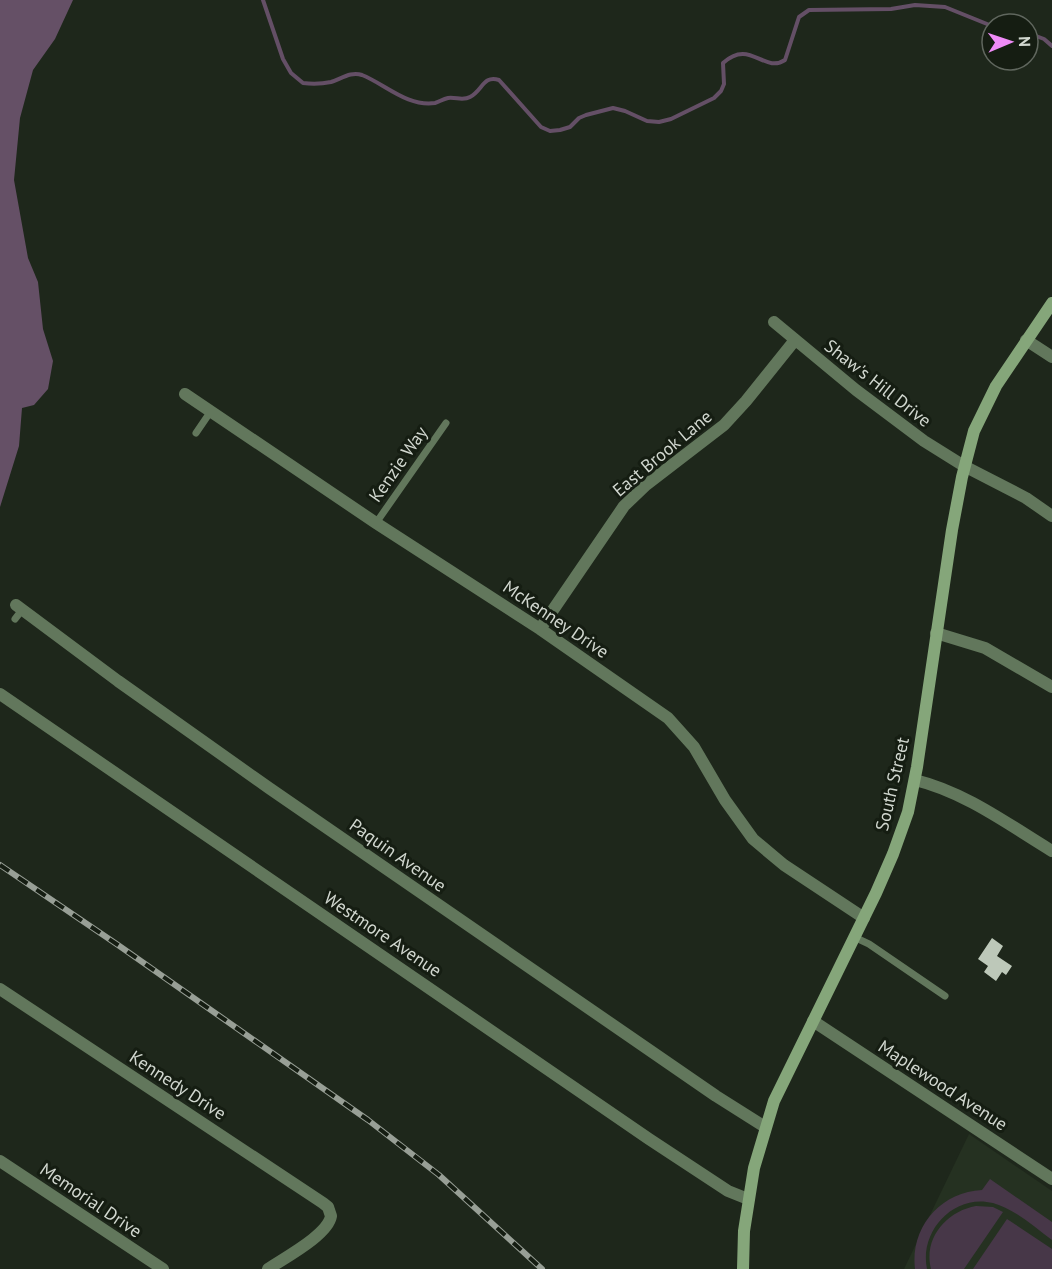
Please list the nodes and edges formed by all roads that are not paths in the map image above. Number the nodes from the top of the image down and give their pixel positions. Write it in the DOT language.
graph roads {
  1 [pos="1052,303"];
  2 [pos="774,322"];
  3 [pos="795,340"];
  4 [pos="1026,340"];
  5 [pos="1052,357"];
  6 [pos="185,394"];
  7 [pos="211,411"];
  8 [pos="446,423"];
  9 [pos="196,433"];
  10 [pos="964,466"];
  11 [pos="1052,516"];
  12 [pos="376,523"];
  13 [pos="18,612"];
  14 [pos="540,629"];
  15 [pos="936,633"];
  16 [pos="1052,687"];
  17 [pos="0,694"];
  18 [pos="915,780"];
  19 [pos="1052,851"];
  20 [pos="864,918"];
  21 [pos="854,936"];
  22 [pos="0,989"];
  23 [pos="945,996"];
  24 [pos="813,1022"];
  25 [pos="765,1127"];
  26 [pos="0,1161"];
  27 [pos="1052,1179"];
  28 [pos="748,1199"];
  29 [pos="162,1269"];
  30 [pos="268,1269"];
  31 [pos="743,1269"];
  1 -- 4 [label="street, South Street"];
  2 -- 3 [label="street, Shaw's Hill Drive"];
  3 -- 10 [label="street, Shaw's Hill Drive"];
  3 -- 14 [label="street, East Brook Lane"];
  4 -- 5 [label="street"];
  4 -- 10 [label="street, South Street"];
  6 -- 7 [label="street, McKenney Drive"];
  7 -- 9 [label="lane"];
  7 -- 12 [label="street, McKenney Drive"];
  8 -- 12 [label="lane, Kenzie Way"];
  10 -- 11 [label="street, Shaw's Hill Drive"];
  10 -- 15 [label="street, South Street"];
  12 -- 14 [label="street, McKenney Drive"];
  13 -- 25 [label="street, Paquin Avenue"];
  14 -- 20 [label="street, McKenney Drive"];
  15 -- 16 [label="street"];
  15 -- 18 [label="street, South Street"];
  17 -- 28 [label="street, Westmore Avenue"];
  18 -- 19 [label="street"];
  18 -- 20 [label="street, South Street"];
  20 -- 21 [label="street, South Street"];
  21 -- 23 [label="lane"];
  21 -- 24 [label="street, South Street"];
  22 -- 30 [label="street, Kennedy Drive"];
  24 -- 25 [label="street, South Street"];
  24 -- 27 [label="street, Maplewood Avenue"];
  25 -- 28 [label="street, South Street"];
  26 -- 29 [label="street, Memorial Drive"];
  28 -- 31 [label="street, South Street"];
}
